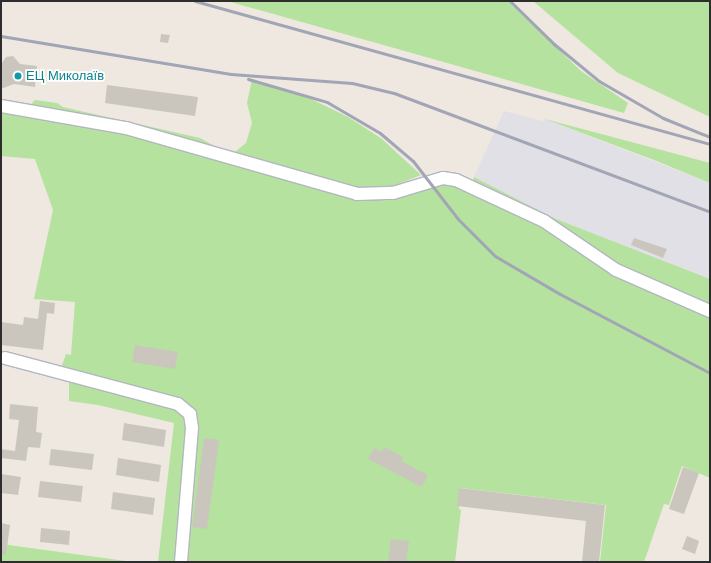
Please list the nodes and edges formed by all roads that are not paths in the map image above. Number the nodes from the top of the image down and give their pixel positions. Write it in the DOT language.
graph roads {
  1 [pos="1,106"];
  2 [pos="710,311"];
  3 [pos="5,358"];
  4 [pos="181,562"];
  1 -- 2 [label="street"];
  3 -- 4 [label="street"];
}
